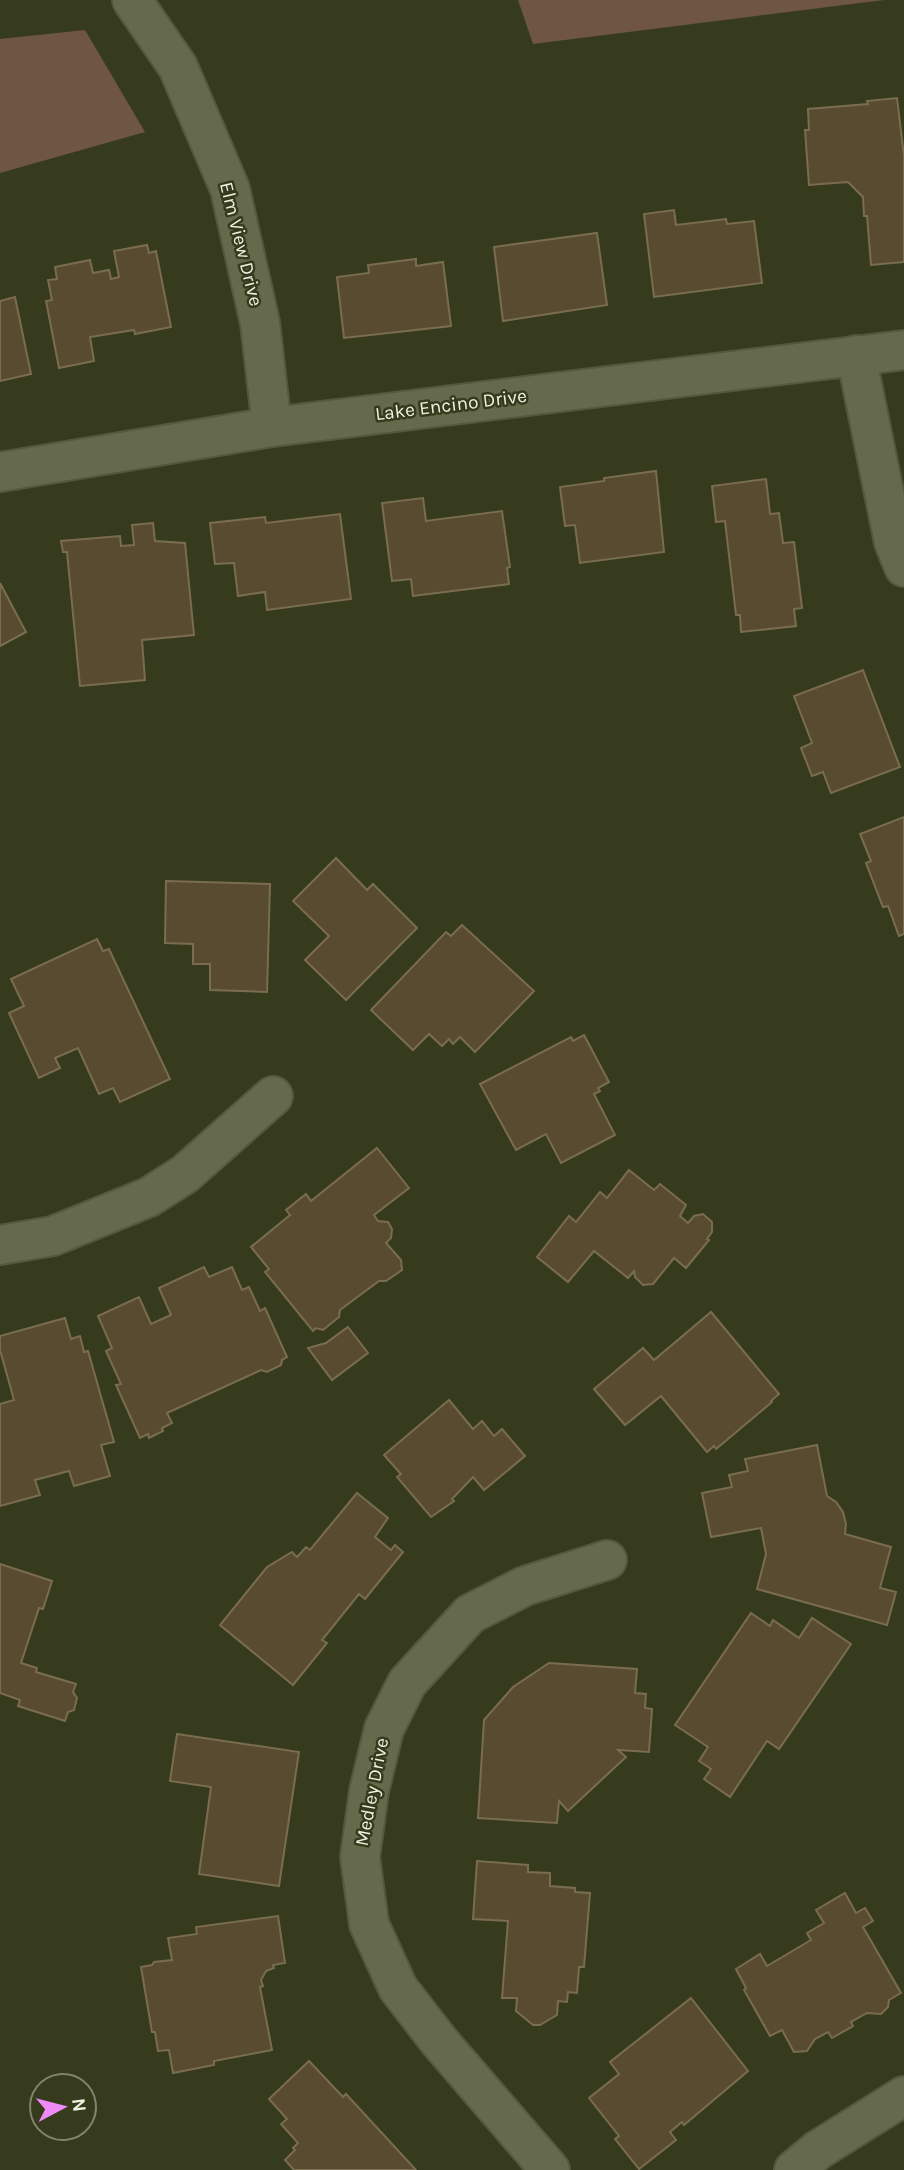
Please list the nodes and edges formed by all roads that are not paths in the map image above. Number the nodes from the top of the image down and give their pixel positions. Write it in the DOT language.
graph roads {
  1 [pos="132,0"];
  2 [pos="904,350"];
  3 [pos="856,355"];
  4 [pos="272,427"];
  5 [pos="0,472"];
  6 [pos="904,567"];
  7 [pos="273,1096"];
  8 [pos="0,1245"];
  9 [pos="607,1560"];
  10 [pos="904,2096"];
  11 [pos="550,2170"];
  12 [pos="794,2170"];
  1 -- 4 [label="street, Elm View Drive"];
  2 -- 3 [label="street, Lake Encino Drive"];
  3 -- 4 [label="street, Lake Encino Drive"];
  3 -- 6 [label="street"];
  4 -- 5 [label="street, Lake Encino Drive"];
  7 -- 8 [label="street"];
  9 -- 11 [label="street, Medley Drive"];
  10 -- 12 [label="street"];
}
